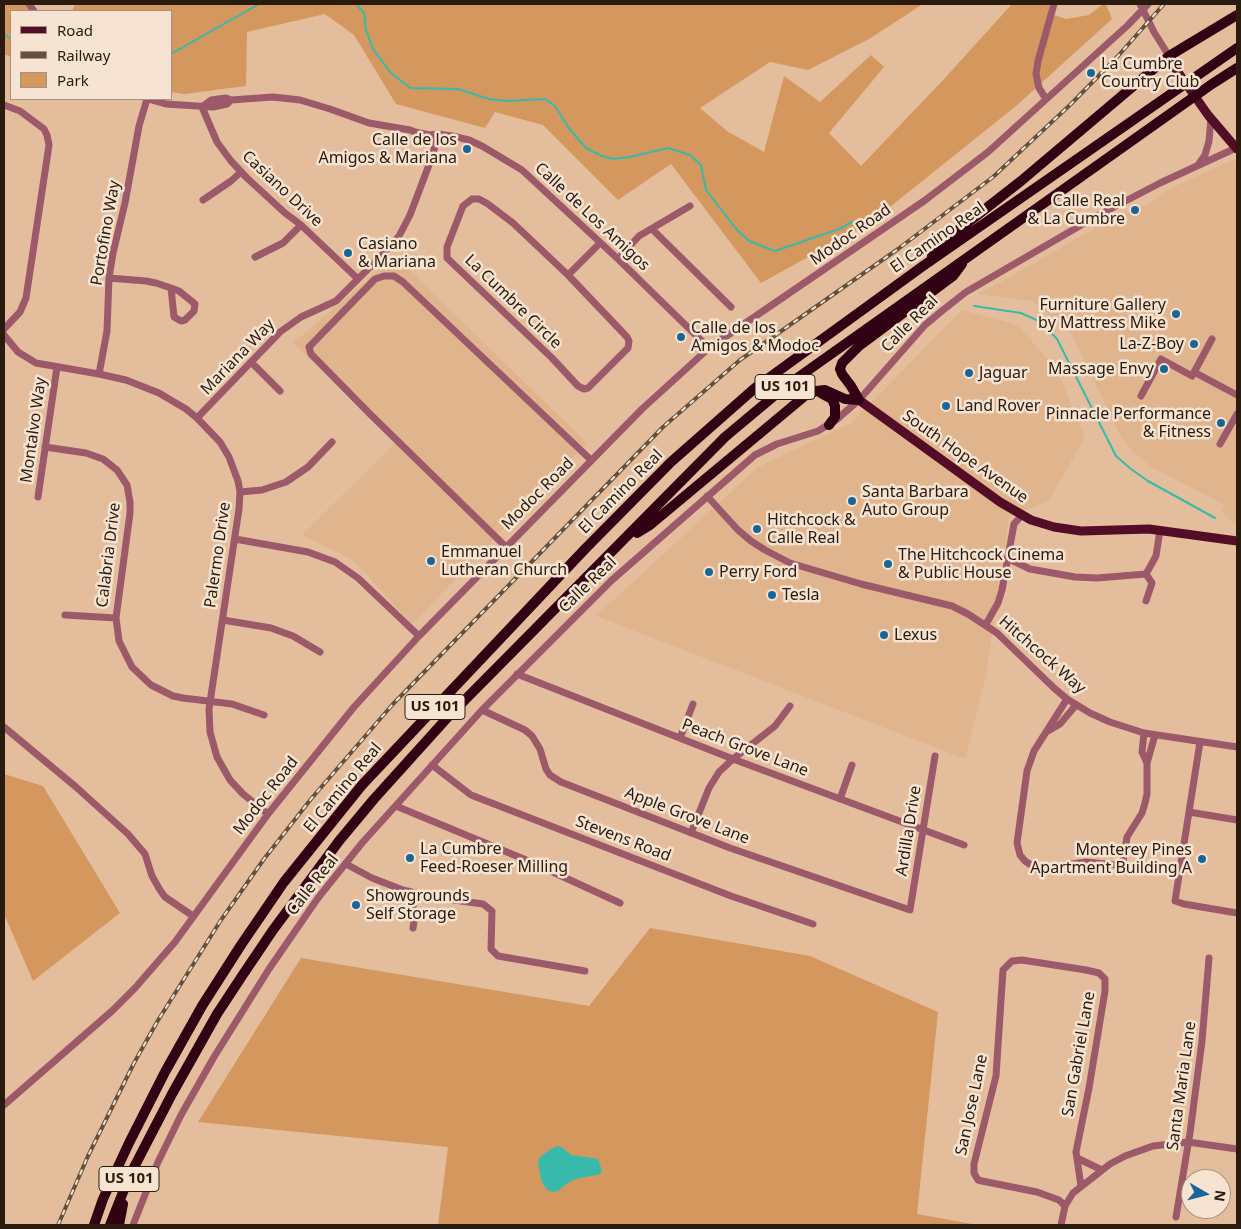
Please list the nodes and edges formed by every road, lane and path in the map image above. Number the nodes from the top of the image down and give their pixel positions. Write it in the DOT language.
graph roads {
  1 [pos="1054,4"];
  2 [pos="1140,4"];
  3 [pos="1148,4"];
  4 [pos="1237,15"];
  5 [pos="1237,48"];
  6 [pos="1171,61"];
  7 [pos="1237,68"];
  8 [pos="1046,99"];
  9 [pos="148,100"];
  10 [pos="152,100"];
  11 [pos="4,105"];
  12 [pos="202,107"];
  13 [pos="1211,118"];
  14 [pos="438,134"];
  15 [pos="1237,148"];
  16 [pos="1196,166"];
  17 [pos="241,172"];
  18 [pos="203,200"];
  19 [pos="690,206"];
  20 [pos="301,225"];
  21 [pos="652,229"];
  22 [pos="600,243"];
  23 [pos="968,256"];
  24 [pos="255,257"];
  25 [pos="618,259"];
  26 [pos="923,266"];
  27 [pos="568,275"];
  28 [pos="109,278"];
  29 [pos="358,279"];
  30 [pos="170,288"];
  31 [pos="731,307"];
  32 [pos="4,329"];
  33 [pos="4,335"];
  34 [pos="1212,339"];
  35 [pos="710,348"];
  36 [pos="251,362"];
  37 [pos="57,367"];
  38 [pos="1194,372"];
  39 [pos="99,374"];
  40 [pos="280,391"];
  41 [pos="816,391"];
  42 [pos="1237,395"];
  43 [pos="1141,396"];
  44 [pos="859,400"];
  45 [pos="1237,414"];
  46 [pos="197,418"];
  47 [pos="829,425"];
  48 [pos="332,442"];
  49 [pos="1220,444"];
  50 [pos="45,448"];
  51 [pos="591,460"];
  52 [pos="240,492"];
  53 [pos="707,496"];
  54 [pos="38,497"];
  55 [pos="1022,515"];
  56 [pos="1160,530"];
  57 [pos="235,539"];
  58 [pos="1237,541"];
  59 [pos="622,542"];
  60 [pos="506,547"];
  61 [pos="1007,558"];
  62 [pos="1146,574"];
  63 [pos="1146,601"];
  64 [pos="66,615"];
  65 [pos="116,618"];
  66 [pos="223,620"];
  67 [pos="986,624"];
  68 [pos="419,636"];
  69 [pos="320,652"];
  70 [pos="518,674"];
  71 [pos="1066,698"];
  72 [pos="212,701"];
  73 [pos="694,704"];
  74 [pos="1076,705"];
  75 [pos="790,706"];
  76 [pos="482,710"];
  77 [pos="264,715"];
  78 [pos="4,727"];
  79 [pos="1046,732"];
  80 [pos="1144,733"];
  81 [pos="1155,735"];
  82 [pos="680,738"];
  83 [pos="1200,742"];
  84 [pos="1237,747"];
  85 [pos="935,756"];
  86 [pos="733,759"];
  87 [pos="1147,763"];
  88 [pos="852,765"];
  89 [pos="432,766"];
  90 [pos="840,799"];
  91 [pos="396,806"];
  92 [pos="1189,812"];
  93 [pos="268,814"];
  94 [pos="1237,820"];
  95 [pos="923,830"];
  96 [pos="691,833"];
  97 [pos="964,845"];
  98 [pos="346,864"];
  99 [pos="403,890"];
  100 [pos="620,903"];
  101 [pos="910,910"];
  102 [pos="1237,913"];
  103 [pos="193,916"];
  104 [pos="813,924"];
  105 [pos="413,928"];
  106 [pos="1209,958"];
  107 [pos="585,971"];
  108 [pos="1003,973"];
  109 [pos="4,1106"];
  110 [pos="1188,1142"];
  111 [pos="1237,1149"];
  112 [pos="1077,1158"];
  113 [pos="1102,1170"];
  114 [pos="130,1177"];
  115 [pos="1081,1186"];
  116 [pos="103,1198"];
  117 [pos="1065,1206"];
  118 [pos="1176,1217"];
  119 [pos="90,1225"];
  120 [pos="94,1225"];
  121 [pos="110,1225"];
  122 [pos="119,1225"];
  123 [pos="134,1225"];
  124 [pos="1060,1225"];
  1 -- 8 [label="street"];
  2 -- 6 [label="street"];
  3 -- 8 [label="street, Modoc Road"];
  4 -- 6 [label="highway"];
  5 -- 26 [label="highway, El Camino Real / US 101"];
  6 -- 13 [label="main road"];
  6 -- 26 [label="highway"];
  7 -- 23 [label="highway, El Camino Real / US 101"];
  8 -- 35 [label="street, Modoc Road"];
  9 -- 28 [label="street, Portofino Way"];
  10 -- 12 [label="street, Calle de Los Amigos"];
  11 -- 32 [label="street"];
  12 -- 14 [label="street, Calle de Los Amigos"];
  12 -- 17 [label="street, Casiano Drive"];
  13 -- 15 [label="main road"];
  13 -- 16 [label="street"];
  14 -- 22 [label="street, Calle de Los Amigos"];
  14 -- 29 [label="street, Mariana Way"];
  15 -- 16 [label="street, Calle Real"];
  16 -- 44 [label="street, Calle Real"];
  17 -- 18 [label="street"];
  17 -- 20 [label="street, Casiano Drive"];
  19 -- 21 [label="street"];
  20 -- 24 [label="street"];
  20 -- 29 [label="street, Casiano Drive"];
  21 -- 25 [label="street"];
  21 -- 31 [label="street"];
  22 -- 25 [label="street, Calle de Los Amigos"];
  22 -- 27 [label="street"];
  23 -- 44 [label="highway"];
  23 -- 59 [label="highway, El Camino Real / US 101"];
  25 -- 35 [label="street, Calle de Los Amigos"];
  26 -- 116 [label="highway, El Camino Real / US 101"];
  27 -- 27 [label="street, La Cumbre Circle"];
  28 -- 30 [label="street"];
  28 -- 39 [label="street, Portofino Way"];
  29 -- 36 [label="street, Mariana Way"];
  30 -- 30 [label="street"];
  33 -- 37 [label="street, Palermo Drive"];
  34 -- 38 [label="street"];
  35 -- 51 [label="street, Modoc Road"];
  36 -- 40 [label="street"];
  36 -- 46 [label="street, Mariana Way"];
  37 -- 39 [label="street, Palermo Drive"];
  37 -- 50 [label="street, Montalvo Way"];
  38 -- 42 [label="street"];
  38 -- 43 [label="street"];
  39 -- 46 [label="street, Palermo Drive"];
  41 -- 44 [label="highway"];
  41 -- 47 [label="highway"];
  41 -- 59 [label="highway"];
  44 -- 47 [label="street, Calle Real"];
  44 -- 55 [label="main road, South Hope Avenue"];
  45 -- 49 [label="street"];
  46 -- 52 [label="street, Palermo Drive"];
  47 -- 53 [label="street, Calle Real"];
  48 -- 52 [label="street"];
  50 -- 54 [label="street, Montalvo Way"];
  50 -- 65 [label="street, Calabria Drive"];
  51 -- 60 [label="street, Modoc Road"];
  51 -- 60 [label="street"];
  52 -- 57 [label="street, Palermo Drive"];
  53 -- 67 [label="street, Hitchcock Way"];
  53 -- 70 [label="street, Calle Real"];
  55 -- 56 [label="main road, South Hope Avenue"];
  55 -- 61 [label="street"];
  56 -- 58 [label="main road, South Hope Avenue"];
  56 -- 62 [label="street"];
  57 -- 66 [label="street, Palermo Drive"];
  57 -- 68 [label="street"];
  59 -- 114 [label="highway, El Camino Real / US 101"];
  60 -- 68 [label="street, Modoc Road"];
  61 -- 62 [label="street"];
  61 -- 67 [label="street"];
  62 -- 63 [label="street"];
  64 -- 65 [label="street"];
  65 -- 72 [label="street, Calabria Drive"];
  66 -- 69 [label="street"];
  66 -- 72 [label="street, Palermo Drive"];
  67 -- 71 [label="street, Hitchcock Way"];
  68 -- 93 [label="street, Modoc Road"];
  70 -- 76 [label="street, Calle Real"];
  70 -- 82 [label="street, Peach Grove Lane"];
  71 -- 74 [label="street, Hitchcock Way"];
  71 -- 79 [label="street"];
  72 -- 77 [label="street, Calabria Drive"];
  72 -- 93 [label="street, Palermo Drive"];
  73 -- 82 [label="street"];
  74 -- 79 [label="street"];
  74 -- 80 [label="street, Hitchcock Way"];
  75 -- 86 [label="street"];
  76 -- 89 [label="street, Calle Real"];
  76 -- 96 [label="street, Apple Grove Lane"];
  78 -- 103 [label="street"];
  79 -- 87 [label="street"];
  80 -- 81 [label="street, Hitchcock Way"];
  80 -- 87 [label="street"];
  81 -- 83 [label="street, Hitchcock Way"];
  81 -- 87 [label="street"];
  82 -- 86 [label="street, Peach Grove Lane"];
  83 -- 84 [label="street, Hitchcock Way"];
  83 -- 92 [label="street"];
  85 -- 95 [label="street, Ardilla Drive"];
  86 -- 90 [label="street, Peach Grove Lane"];
  86 -- 96 [label="street"];
  88 -- 90 [label="street"];
  89 -- 91 [label="street, Calle Real"];
  89 -- 104 [label="street, Stevens Road"];
  90 -- 95 [label="street, Peach Grove Lane"];
  91 -- 98 [label="street, Calle Real"];
  91 -- 100 [label="street"];
  92 -- 94 [label="street"];
  92 -- 102 [label="street"];
  93 -- 103 [label="street, Modoc Road"];
  95 -- 97 [label="street, Peach Grove Lane"];
  95 -- 101 [label="street, Ardilla Drive"];
  96 -- 101 [label="street, Apple Grove Lane"];
  98 -- 99 [label="street"];
  98 -- 123 [label="street, Calle Real"];
  99 -- 105 [label="street"];
  99 -- 107 [label="street"];
  103 -- 109 [label="street, Modoc Road"];
  106 -- 110 [label="street, Santa Maria Lane"];
  108 -- 112 [label="street, San Gabriel Lane"];
  108 -- 117 [label="street, San Jose Lane"];
  110 -- 111 [label="street"];
  110 -- 113 [label="street"];
  110 -- 118 [label="street, Santa Maria Lane"];
  112 -- 113 [label="street"];
  112 -- 115 [label="street, San Gabriel Lane"];
  113 -- 115 [label="street"];
  114 -- 121 [label="highway, El Camino Real / US 101"];
  114 -- 122 [label="highway"];
  115 -- 117 [label="street"];
  116 -- 119 [label="highway"];
  116 -- 120 [label="highway, El Camino Real / US 101"];
  117 -- 124 [label="street"];
}
